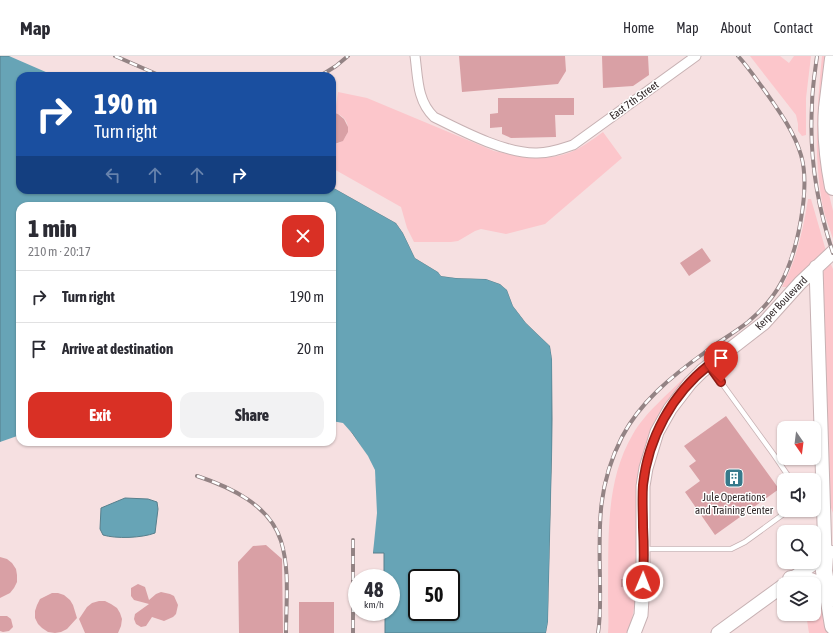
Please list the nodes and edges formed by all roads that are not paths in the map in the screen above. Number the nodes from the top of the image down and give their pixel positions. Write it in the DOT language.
graph roads {
  1 [pos="415,56"];
  2 [pos="696,56"];
  3 [pos="833,59"];
  4 [pos="833,187"];
  5 [pos="833,252"];
  6 [pos="816,267"];
  7 [pos="709,365"];
  8 [pos="786,473"];
  9 [pos="779,517"];
  10 [pos="644,548"];
  11 [pos="829,553"];
  12 [pos="795,577"];
  13 [pos="821,587"];
  14 [pos="777,590"];
  15 [pos="829,600"];
  16 [pos="642,615"];
  17 [pos="833,626"];
  18 [pos="634,633"];
  19 [pos="644,633"];
  20 [pos="718,633"];
  1 -- 2 [label="street, East 7th Street"];
  3 -- 4 [label="highway"];
  5 -- 6 [label="main road, Kerper Boulevard"];
  6 -- 7 [label="main road, Kerper Boulevard"];
  6 -- 11 [label="main road"];
  7 -- 8 [label="lane"];
  7 -- 10 [label="main road, Kerper Boulevard"];
  9 -- 10 [label="lane"];
  10 -- 16 [label="main road, Kerper Boulevard"];
  11 -- 12 [label="main road"];
  11 -- 15 [label="highway"];
  13 -- 15 [label="highway"];
  14 -- 20 [label="main road"];
  15 -- 17 [label="highway"];
  16 -- 18 [label="main road, Kerper Boulevard"];
  16 -- 19 [label="main road"];
}
